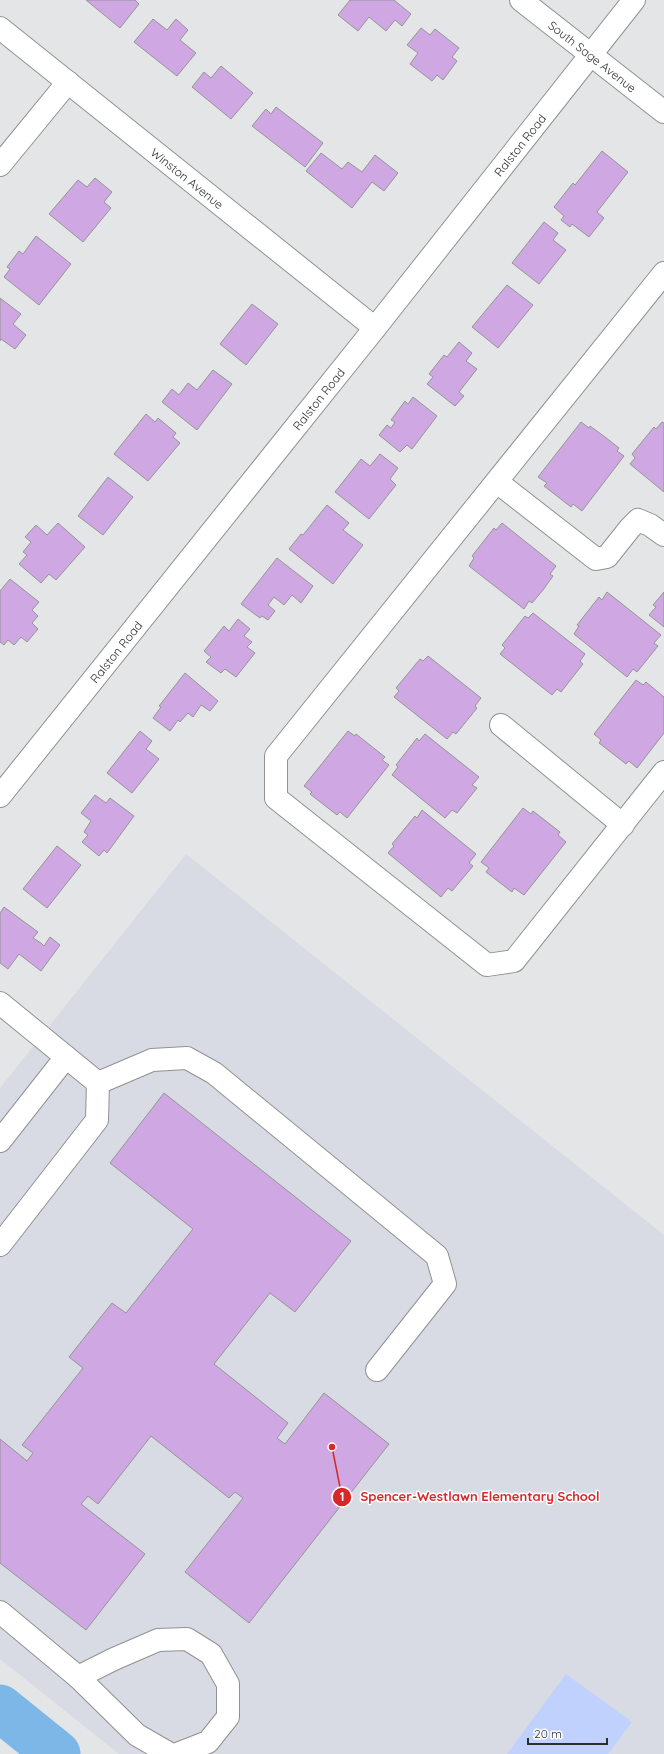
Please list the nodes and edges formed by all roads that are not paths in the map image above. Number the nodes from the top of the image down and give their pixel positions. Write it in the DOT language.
graph roads {
  1 [pos="521,0"];
  2 [pos="634,0"];
  3 [pos="0,28"];
  4 [pos="591,54"];
  5 [pos="68,82"];
  6 [pos="664,112"];
  7 [pos="0,165"];
  8 [pos="664,273"];
  9 [pos="375,328"];
  10 [pos="497,482"];
  11 [pos="664,535"];
  12 [pos="501,725"];
  13 [pos="664,772"];
  14 [pos="0,796"];
  15 [pos="622,825"];
  16 [pos="0,1003"];
  17 [pos="66,1057"];
  18 [pos="98,1083"];
  19 [pos="0,1141"];
  20 [pos="0,1245"];
  21 [pos="377,1370"];
  22 [pos="0,1612"];
  23 [pos="78,1677"];
  24 [pos="170,1754"];
  25 [pos="177,1754"];
  1 -- 4 [label="street, South Sage Avenue"];
  2 -- 4 [label="street, Ralston Road"];
  3 -- 5 [label="street, Winston Avenue"];
  4 -- 6 [label="street, South Sage Avenue"];
  4 -- 9 [label="street, Ralston Road"];
  5 -- 7 [label="street"];
  5 -- 9 [label="street, Winston Avenue"];
  8 -- 10 [label="street"];
  9 -- 14 [label="street, Ralston Road"];
  10 -- 11 [label="street"];
  10 -- 15 [label="street"];
  12 -- 15 [label="street"];
  13 -- 15 [label="street"];
  16 -- 17 [label="street"];
  17 -- 18 [label="street"];
  17 -- 19 [label="street"];
  18 -- 20 [label="street"];
  18 -- 21 [label="street"];
  22 -- 23 [label="street"];
  23 -- 24 [label="street"];
  23 -- 25 [label="street"];
}
